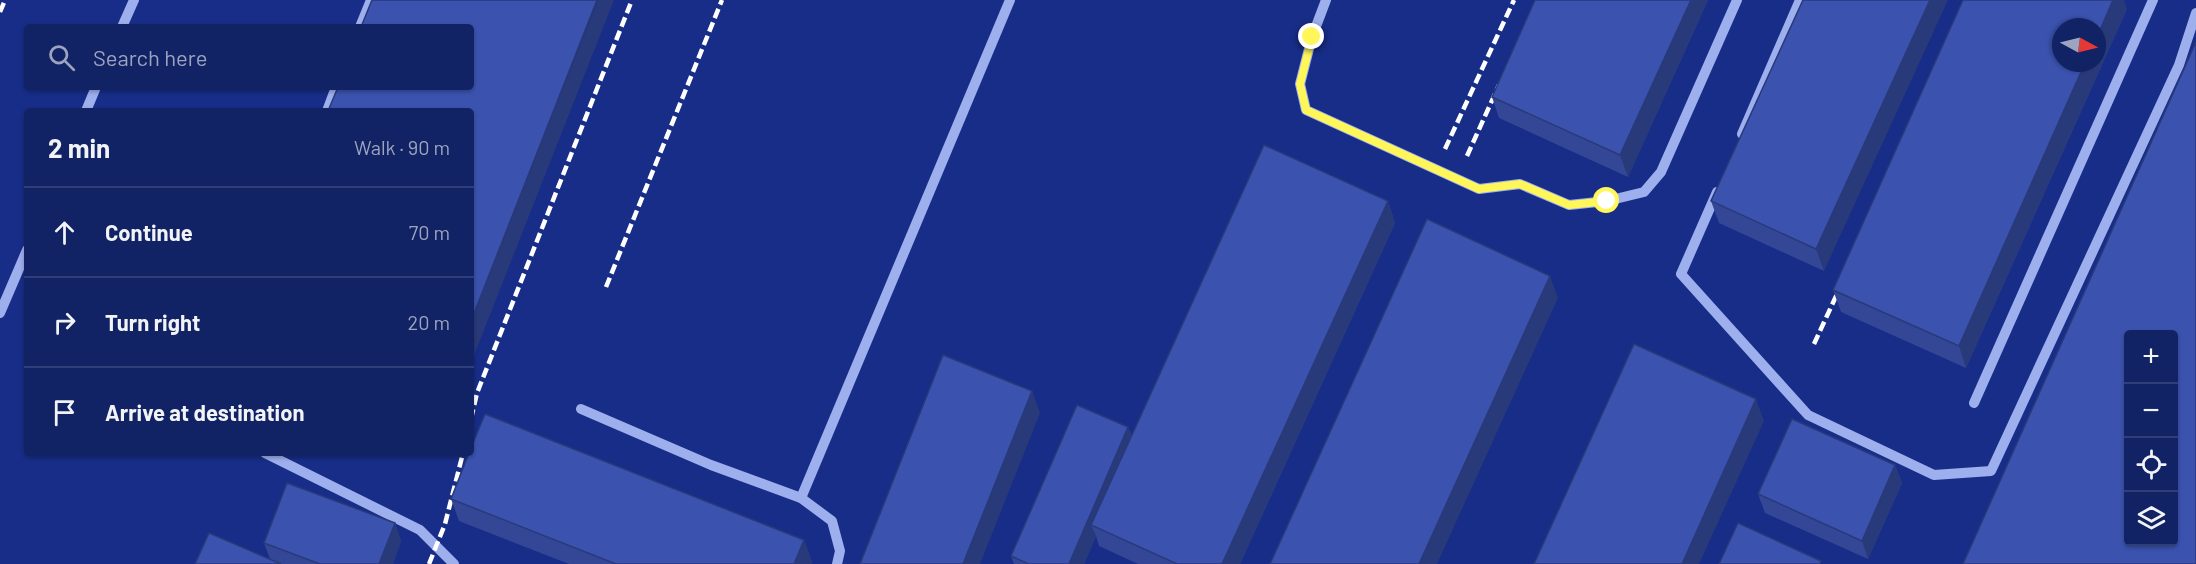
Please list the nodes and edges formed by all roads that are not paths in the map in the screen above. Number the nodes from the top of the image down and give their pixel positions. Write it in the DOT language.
graph roads {
  1 [pos="134,0"];
  2 [pos="371,0"];
  3 [pos="1010,0"];
  4 [pos="1326,0"];
  5 [pos="1737,0"];
  6 [pos="1800,0"];
  7 [pos="2153,0"];
  8 [pos="2196,13"];
  9 [pos="123,24"];
  10 [pos="361,24"];
  11 [pos="95,90"];
  12 [pos="335,90"];
  13 [pos="87,108"];
  14 [pos="328,108"];
  15 [pos="1738,143"];
  16 [pos="1719,187"];
  17 [pos="24,257"];
  18 [pos="0,313"];
  19 [pos="1974,403"];
  20 [pos="581,409"];
  21 [pos="270,456"];
  22 [pos="801,498"];
  23 [pos="454,564"];
  24 [pos="837,564"];
  1 -- 9 [label="lane"];
  2 -- 10 [label="lane"];
  3 -- 22 [label="lane"];
  4 -- 5 [label="lane"];
  6 -- 15 [label="lane"];
  7 -- 19 [label="lane"];
  8 -- 16 [label="lane"];
  11 -- 13 [label="lane"];
  12 -- 14 [label="lane"];
  17 -- 18 [label="lane"];
  20 -- 22 [label="lane"];
  21 -- 23 [label="lane"];
  22 -- 24 [label="lane"];
}
